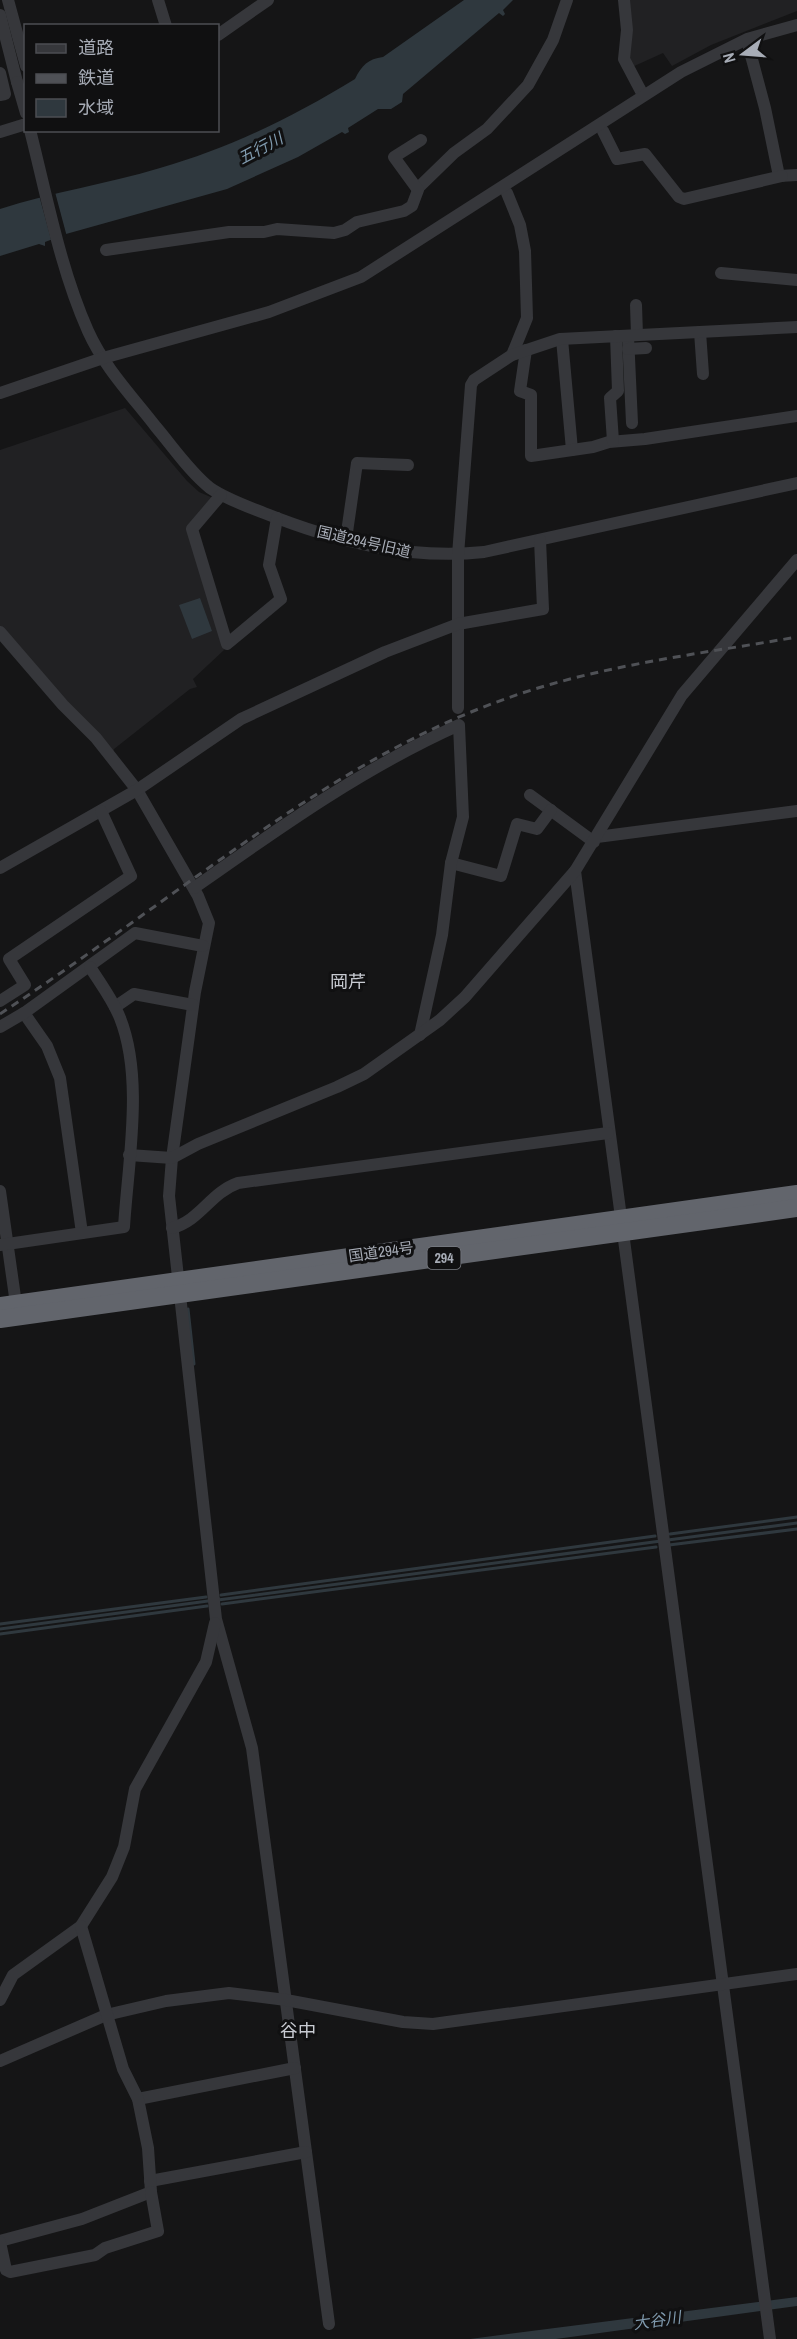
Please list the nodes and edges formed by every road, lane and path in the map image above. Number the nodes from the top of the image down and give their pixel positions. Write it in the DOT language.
graph roads {
  1 [pos="8,0"];
  2 [pos="158,0"];
  3 [pos="268,0"];
  4 [pos="567,0"];
  5 [pos="624,0"];
  6 [pos="0,15"];
  7 [pos="165,24"];
  8 [pos="797,25"];
  9 [pos="219,34"];
  10 [pos="749,48"];
  11 [pos="24,59"];
  12 [pos="0,73"];
  13 [pos="3,94"];
  14 [pos="643,95"];
  15 [pos="24,97"];
  16 [pos="24,106"];
  17 [pos="24,125"];
  18 [pos="603,130"];
  19 [pos="0,132"];
  20 [pos="31,132"];
  21 [pos="421,140"];
  22 [pos="797,175"];
  23 [pos="782,176"];
  24 [pos="417,189"];
  25 [pos="507,193"];
  26 [pos="106,250"];
  27 [pos="721,273"];
  28 [pos="797,280"];
  29 [pos="636,305"];
  30 [pos="797,327"];
  31 [pos="700,332"];
  32 [pos="562,339"];
  33 [pos="627,339"];
  34 [pos="646,348"];
  35 [pos="526,350"];
  36 [pos="512,355"];
  37 [pos="103,358"];
  38 [pos="703,374"];
  39 [pos="0,393"];
  40 [pos="797,416"];
  41 [pos="632,423"];
  42 [pos="613,441"];
  43 [pos="572,450"];
  44 [pos="408,465"];
  45 [pos="797,483"];
  46 [pos="221,495"];
  47 [pos="277,518"];
  48 [pos="346,539"];
  49 [pos="540,540"];
  50 [pos="458,555"];
  51 [pos="797,560"];
  52 [pos="458,624"];
  53 [pos="0,632"];
  54 [pos="458,708"];
  55 [pos="137,790"];
  56 [pos="530,795"];
  57 [pos="551,810"];
  58 [pos="101,811"];
  59 [pos="797,811"];
  60 [pos="595,840"];
  61 [pos="451,863"];
  62 [pos="0,868"];
  63 [pos="575,871"];
  64 [pos="194,888"];
  65 [pos="203,946"];
  66 [pos="4,957"];
  67 [pos="90,967"];
  68 [pos="0,1001"];
  69 [pos="193,1005"];
  70 [pos="115,1007"];
  71 [pos="24,1013"];
  72 [pos="0,1027"];
  73 [pos="420,1035"];
  74 [pos="608,1133"];
  75 [pos="129,1155"];
  76 [pos="172,1158"];
  77 [pos="0,1191"];
  78 [pos="797,1194"];
  79 [pos="797,1208"];
  80 [pos="622,1226"];
  81 [pos="172,1228"];
  82 [pos="82,1233"];
  83 [pos="3,1244"];
  84 [pos="180,1287"];
  85 [pos="8,1305"];
  86 [pos="0,1319"];
  87 [pos="216,1619"];
  88 [pos="81,1926"];
  89 [pos="797,1974"];
  90 [pos="722,1984"];
  91 [pos="0,2000"];
  92 [pos="286,2000"];
  93 [pos="106,2015"];
  94 [pos="0,2061"];
  95 [pos="295,2068"];
  96 [pos="138,2099"];
  97 [pos="306,2152"];
  98 [pos="150,2187"];
  99 [pos="0,2241"];
  100 [pos="328,2324"];
  101 [pos="770,2338"];
  1 -- 11 [label="street"];
  2 -- 7 [label="street"];
  3 -- 9 [label="street"];
  4 -- 24 [label="street"];
  5 -- 14 [label="street"];
  6 -- 16 [label="street, bridge"];
  8 -- 14 [label="street"];
  10 -- 23 [label="street"];
  12 -- 13 [label="street"];
  13 -- 15 [label="street"];
  14 -- 37 [label="street"];
  17 -- 19 [label="street"];
  18 -- 23 [label="street"];
  20 -- 37 [label="street, 国道294号旧道"];
  21 -- 24 [label="street"];
  22 -- 23 [label="street"];
  24 -- 26 [label="street"];
  25 -- 36 [label="street"];
  27 -- 28 [label="street"];
  29 -- 33 [label="street"];
  30 -- 31 [label="street"];
  31 -- 33 [label="street"];
  31 -- 38 [label="street"];
  32 -- 33 [label="street"];
  32 -- 35 [label="street"];
  32 -- 43 [label="street"];
  33 -- 34 [label="street"];
  33 -- 41 [label="street"];
  33 -- 42 [label="street"];
  35 -- 36 [label="street"];
  35 -- 43 [label="street"];
  36 -- 50 [label="street"];
  37 -- 39 [label="street"];
  37 -- 46 [label="street, 国道294号旧道"];
  40 -- 42 [label="street"];
  42 -- 43 [label="street"];
  44 -- 48 [label="street"];
  45 -- 49 [label="street, 国道294号旧道"];
  46 -- 47 [label="street, 国道294号旧道"];
  46 -- 47 [label="street"];
  47 -- 48 [label="street, 国道294号旧道"];
  48 -- 50 [label="street, 国道294号旧道"];
  49 -- 50 [label="street, 国道294号旧道"];
  49 -- 52 [label="street"];
  50 -- 52 [label="street"];
  51 -- 60 [label="street"];
  52 -- 54 [label="street"];
  52 -- 55 [label="street"];
  53 -- 55 [label="street"];
  55 -- 58 [label="street"];
  55 -- 64 [label="street"];
  56 -- 57 [label="street"];
  57 -- 60 [label="street"];
  57 -- 61 [label="street"];
  58 -- 62 [label="street"];
  58 -- 66 [label="street"];
  59 -- 60 [label="street"];
  60 -- 63 [label="street"];
  61 -- 64 [label="street"];
  61 -- 73 [label="street"];
  63 -- 73 [label="street"];
  63 -- 74 [label="street"];
  64 -- 65 [label="street"];
  65 -- 67 [label="street"];
  65 -- 69 [label="street"];
  66 -- 68 [label="street"];
  67 -- 70 [label="street"];
  67 -- 71 [label="street"];
  69 -- 70 [label="street"];
  69 -- 76 [label="street"];
  70 -- 75 [label="street"];
  71 -- 72 [label="street"];
  71 -- 82 [label="street"];
  73 -- 76 [label="street"];
  74 -- 80 [label="street"];
  74 -- 81 [label="street"];
  75 -- 76 [label="street"];
  75 -- 82 [label="street"];
  76 -- 81 [label="street"];
  77 -- 83 [label="street"];
  78 -- 80 [label="highway, 国道294号 / 294"];
  79 -- 80 [label="highway, 国道294号 / 294"];
  80 -- 84 [label="highway, 国道294号 / 294"];
  80 -- 90 [label="street"];
  81 -- 84 [label="street"];
  82 -- 83 [label="street"];
  83 -- 85 [label="street"];
  84 -- 85 [label="highway, 国道294号 / 294"];
  84 -- 86 [label="highway, 国道294号 / 294"];
  84 -- 87 [label="street"];
  87 -- 88 [label="street"];
  87 -- 92 [label="street"];
  88 -- 91 [label="street"];
  88 -- 93 [label="street"];
  89 -- 90 [label="street"];
  90 -- 92 [label="street"];
  90 -- 101 [label="street"];
  92 -- 93 [label="street"];
  92 -- 95 [label="street"];
  93 -- 94 [label="street"];
  93 -- 96 [label="street"];
  95 -- 96 [label="street"];
  95 -- 97 [label="street"];
  96 -- 98 [label="street"];
  97 -- 98 [label="street"];
  97 -- 100 [label="street"];
  98 -- 99 [label="street"];
  98 -- 99 [label="street"];
}
